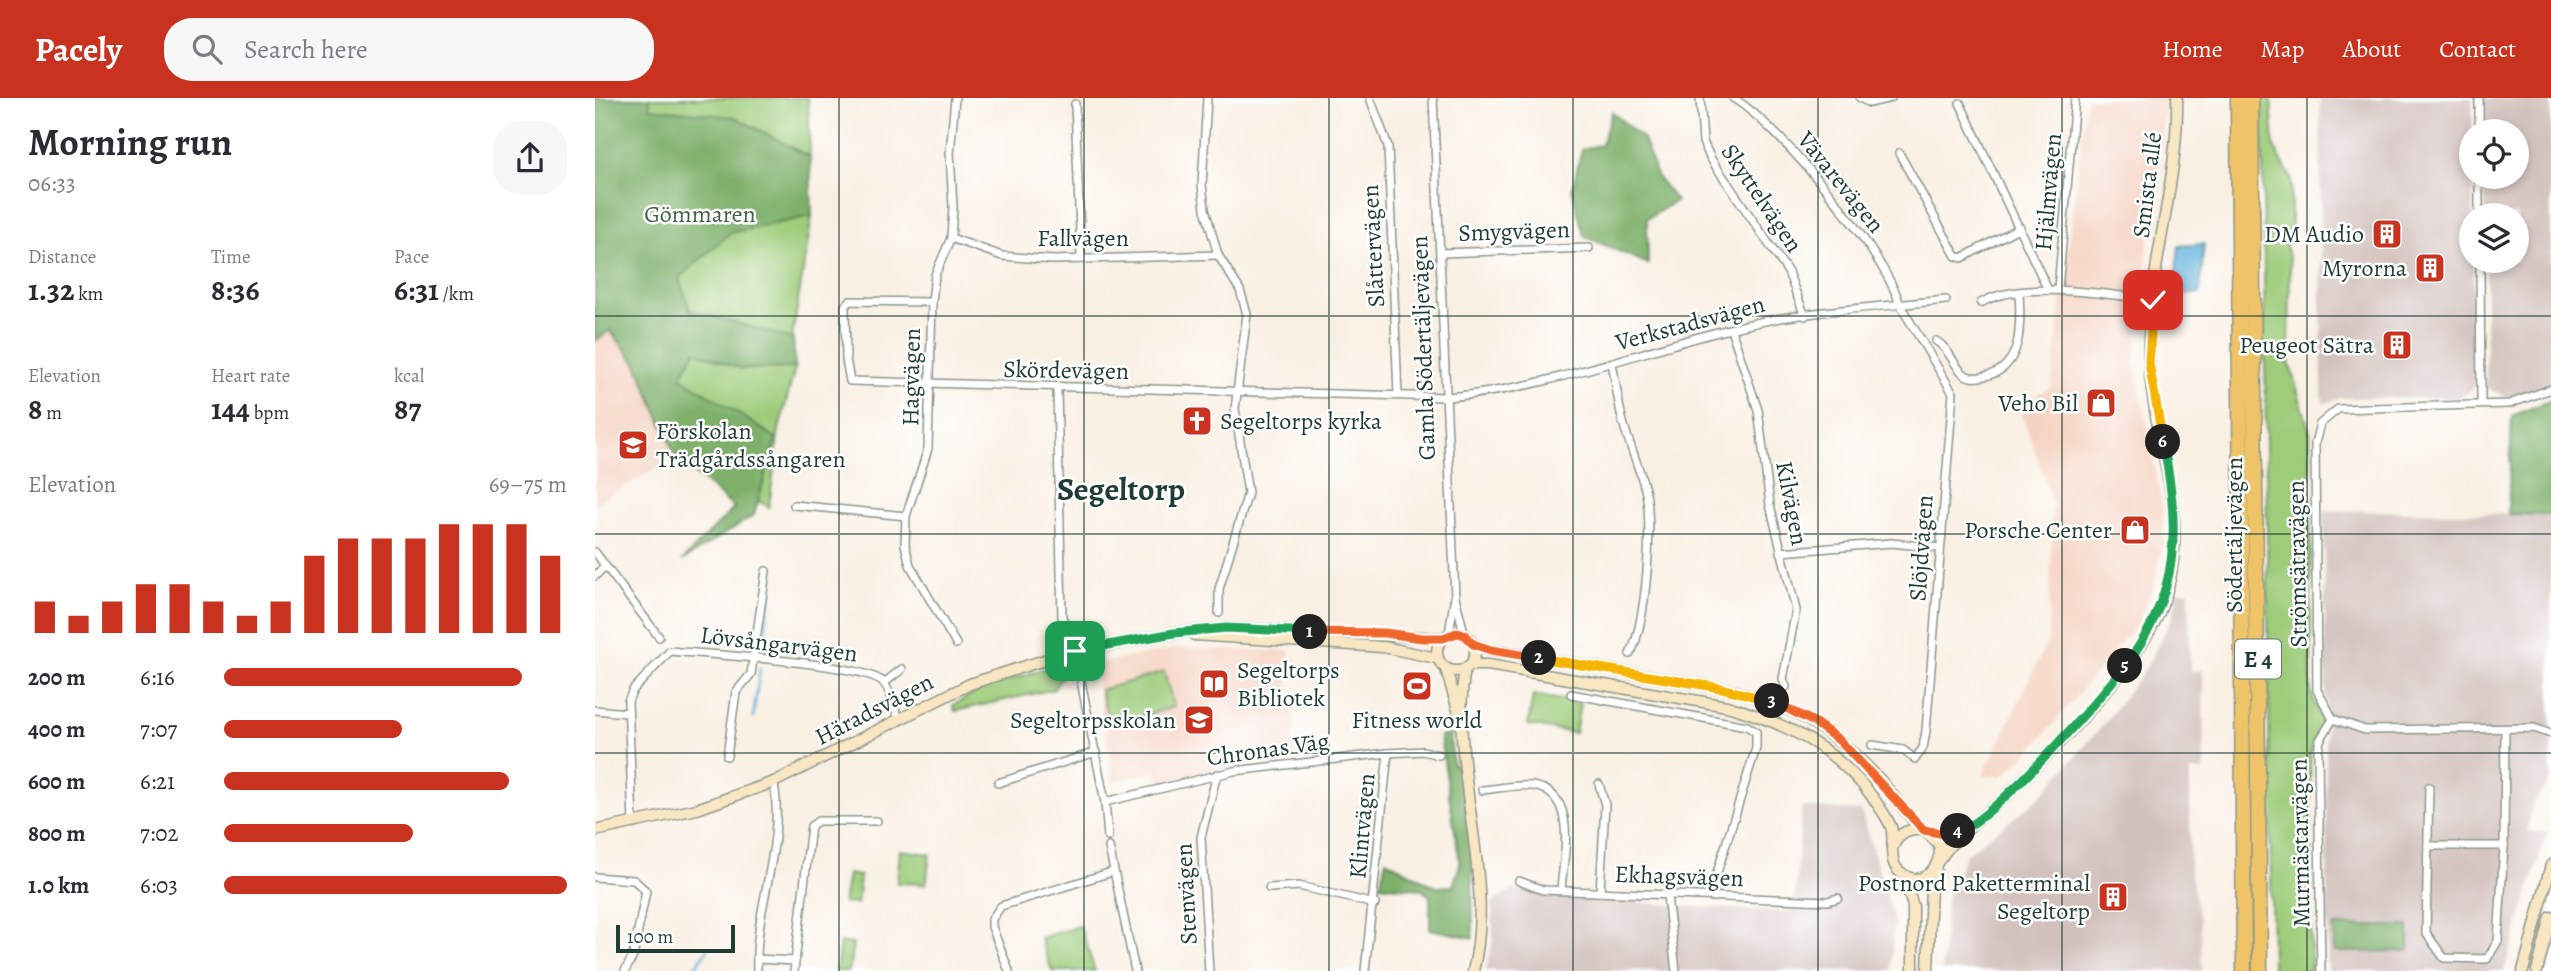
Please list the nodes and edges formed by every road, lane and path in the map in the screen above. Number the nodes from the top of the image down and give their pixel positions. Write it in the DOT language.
graph roads {
  1 [pos="955,98"];
  2 [pos="1207,98"];
  3 [pos="1370,98"];
  4 [pos="1433,98"];
  5 [pos="1700,98"];
  6 [pos="1733,98"];
  7 [pos="1860,98"];
  8 [pos="1891,98"];
  9 [pos="2075,98"];
  10 [pos="2177,98"];
  11 [pos="2238,98"];
  12 [pos="2251,98"];
  13 [pos="2479,98"];
  14 [pos="1961,103"];
  15 [pos="1075,104"];
  16 [pos="2479,119"];
  17 [pos="1899,153"];
  18 [pos="2020,227"];
  19 [pos="951,238"];
  20 [pos="1589,248"];
  21 [pos="1440,253"];
  22 [pos="1218,255"];
  23 [pos="1081,258"];
  24 [pos="2480,273"];
  25 [pos="2058,289"];
  26 [pos="2049,290"];
  27 [pos="2019,294"];
  28 [pos="1945,300"];
  29 [pos="2153,300"];
  30 [pos="932,302"];
  31 [pos="1981,303"];
  32 [pos="1900,305"];
  33 [pos="1805,316"];
  34 [pos="1731,329"];
  35 [pos="1935,341"];
  36 [pos="1612,363"];
  37 [pos="931,386"];
  38 [pos="1057,389"];
  39 [pos="2551,389"];
  40 [pos="1235,393"];
  41 [pos="1398,395"];
  42 [pos="1447,397"];
  43 [pos="2481,403"];
  44 [pos="795,505"];
  45 [pos="906,516"];
  46 [pos="1940,548"];
  47 [pos="595,552"];
  48 [pos="1781,552"];
  49 [pos="604,567"];
  50 [pos="766,571"];
  51 [pos="595,576"];
  52 [pos="1455,597"];
  53 [pos="1220,613"];
  54 [pos="1067,630"];
  55 [pos="1174,633"];
  56 [pos="1446,636"];
  57 [pos="659,637"];
  58 [pos="1469,640"];
  59 [pos="956,644"];
  60 [pos="1075,651"];
  61 [pos="1630,654"];
  62 [pos="753,658"];
  63 [pos="1437,658"];
  64 [pos="1468,667"];
  65 [pos="902,669"];
  66 [pos="1446,669"];
  67 [pos="884,682"];
  68 [pos="1786,687"];
  69 [pos="1571,694"];
  70 [pos="595,710"];
  71 [pos="627,713"];
  72 [pos="1460,716"];
  73 [pos="899,718"];
  74 [pos="2333,719"];
  75 [pos="2505,729"];
  76 [pos="2551,734"];
  77 [pos="1872,745"];
  78 [pos="1096,752"];
  79 [pos="1388,753"];
  80 [pos="1439,755"];
  81 [pos="727,756"];
  82 [pos="1217,774"];
  83 [pos="774,782"];
  84 [pos="997,783"];
  85 [pos="1599,784"];
  86 [pos="2429,787"];
  87 [pos="1482,790"];
  88 [pos="1105,802"];
  89 [pos="877,821"];
  90 [pos="633,823"];
  91 [pos="1967,828"];
  92 [pos="595,831"];
  93 [pos="1927,831"];
  94 [pos="1108,837"];
  95 [pos="2428,846"];
  96 [pos="2504,846"];
  97 [pos="1109,847"];
  98 [pos="1892,849"];
  99 [pos="1939,863"];
  100 [pos="2551,865"];
  101 [pos="1112,872"];
  102 [pos="1902,873"];
  103 [pos="595,877"];
  104 [pos="1519,881"];
  105 [pos="1269,888"];
  106 [pos="1561,890"];
  107 [pos="1600,892"];
  108 [pos="1667,896"];
  109 [pos="1713,897"];
  110 [pos="1838,898"];
  111 [pos="1375,904"];
  112 [pos="2551,917"];
  113 [pos="2530,944"];
  114 [pos="757,958"];
  115 [pos="796,961"];
  116 [pos="2538,969"];
  117 [pos="625,971"];
  118 [pos="757,971"];
  119 [pos="794,971"];
  120 [pos="1009,971"];
  121 [pos="1135,971"];
  122 [pos="1209,971"];
  123 [pos="1365,971"];
  124 [pos="1473,971"];
  125 [pos="1677,971"];
  126 [pos="1913,971"];
  127 [pos="1928,971"];
  128 [pos="2244,971"];
  129 [pos="2260,971"];
  130 [pos="2321,971"];
  131 [pos="2514,971"];
  132 [pos="2523,971"];
  1 -- 19 [label="street, Hagvägen"];
  2 -- 22 [label="street"];
  3 -- 41 [label="street, Slåttervägen"];
  4 -- 21 [label="street, Gamla Södertäljevägen"];
  5 -- 33 [label="street, Skyttelvägen"];
  6 -- 32 [label="street, Vävarevägen"];
  7 -- 8 [label="street"];
  9 -- 25 [label="street, Hjälmvägen"];
  10 -- 29 [label="street, Smista allé"];
  11 -- 128 [label="highway, Södertäljevägen / E 4"];
  12 -- 129 [label="highway, Södertäljevägen / E 4"];
  13 -- 16 [label="street"];
  14 -- 18 [label="street"];
  15 -- 23 [label="street"];
  17 -- 18 [label="street"];
  18 -- 26 [label="street"];
  19 -- 23 [label="street, Fallvägen"];
  19 -- 30 [label="street, Hagvägen"];
  20 -- 21 [label="street, Smygvägen"];
  21 -- 42 [label="street, Gamla Södertäljevägen"];
  22 -- 23 [label="street, Fallvägen"];
  22 -- 40 [label="street"];
  24 -- 43 [label="street"];
  25 -- 26 [label="street"];
  25 -- 29 [label="street"];
  26 -- 27 [label="street"];
  27 -- 31 [label="street"];
  27 -- 35 [label="street"];
  28 -- 32 [label="street, Verkstadsvägen"];
  29 -- 91 [label="street, Smista allé"];
  30 -- 37 [label="street, Hagvägen"];
  30 -- 37 [label="street, Skördevägen"];
  32 -- 33 [label="street, Verkstadsvägen"];
  32 -- 46 [label="street, Slöjdvägen"];
  33 -- 34 [label="street, Verkstadsvägen"];
  34 -- 36 [label="street, Verkstadsvägen"];
  34 -- 48 [label="street, Kilvägen"];
  36 -- 42 [label="street, Verkstadsvägen"];
  36 -- 61 [label="street"];
  37 -- 38 [label="street, Skördevägen"];
  37 -- 45 [label="street, Hagvägen"];
  38 -- 40 [label="street, Skördevägen"];
  38 -- 54 [label="street"];
  39 -- 43 [label="street, Strömsätravägen"];
  40 -- 41 [label="street, Skördevägen"];
  40 -- 53 [label="street"];
  41 -- 42 [label="street, Skördevägen"];
  42 -- 52 [label="street, Gamla Södertäljevägen"];
  43 -- 74 [label="street, Strömsätravägen"];
  44 -- 45 [label="street"];
  45 -- 59 [label="street, Hagvägen"];
  46 -- 48 [label="street"];
  46 -- 77 [label="street, Slöjdvägen"];
  47 -- 49 [label="street"];
  48 -- 68 [label="street, Kilvägen"];
  49 -- 51 [label="street"];
  49 -- 57 [label="street"];
  50 -- 62 [label="street"];
  52 -- 56 [label="street, Gamla Södertäljevägen"];
  52 -- 58 [label="street, Gamla Södertäljevägen"];
  55 -- 56 [label="street, Häradsvägen"];
  55 -- 60 [label="street, Häradsvägen"];
  55 -- 63 [label="street, Häradsvägen"];
  56 -- 58 [label="street"];
  56 -- 63 [label="street"];
  58 -- 64 [label="street"];
  58 -- 93 [label="street"];
  60 -- 73 [label="street, Häradsvägen"];
  60 -- 78 [label="street"];
  62 -- 67 [label="street, Lövsångarvägen"];
  62 -- 71 [label="street, Lövsångarvägen"];
  62 -- 81 [label="street"];
  63 -- 66 [label="street"];
  64 -- 66 [label="street"];
  64 -- 72 [label="street"];
  64 -- 98 [label="street"];
  65 -- 67 [label="street"];
  66 -- 72 [label="street"];
  67 -- 73 [label="street, Lövsångarvägen"];
  69 -- 109 [label="street"];
  70 -- 71 [label="street"];
  71 -- 90 [label="street"];
  72 -- 124 [label="street"];
  73 -- 83 [label="street, Häradsvägen"];
  74 -- 75 [label="street"];
  74 -- 130 [label="street, Murmästarvägen"];
  75 -- 76 [label="street"];
  75 -- 96 [label="street"];
  78 -- 84 [label="street"];
  78 -- 88 [label="street"];
  79 -- 80 [label="street, Chronas Väg"];
  79 -- 82 [label="street, Chronas Väg"];
  79 -- 111 [label="street, Klintvägen"];
  82 -- 88 [label="street, Chronas Väg"];
  82 -- 122 [label="street, Stenvägen"];
  83 -- 90 [label="street, Häradsvägen"];
  83 -- 114 [label="street"];
  85 -- 107 [label="street"];
  86 -- 95 [label="street"];
  87 -- 106 [label="street"];
  88 -- 94 [label="street"];
  89 -- 115 [label="street"];
  90 -- 92 [label="street, Häradsvägen"];
  91 -- 93 [label="street"];
  91 -- 99 [label="street, Smista allé"];
  93 -- 98 [label="street"];
  93 -- 99 [label="street"];
  95 -- 96 [label="street"];
  95 -- 96 [label="street"];
  97 -- 101 [label="street"];
  98 -- 102 [label="street"];
  99 -- 102 [label="street"];
  99 -- 127 [label="street"];
  100 -- 113 [label="street"];
  101 -- 120 [label="street"];
  101 -- 121 [label="street"];
  102 -- 126 [label="street"];
  103 -- 117 [label="street"];
  104 -- 106 [label="street, Ekhagsvägen"];
  105 -- 111 [label="street, Klintvägen"];
  106 -- 107 [label="street, Ekhagsvägen"];
  107 -- 108 [label="street, Ekhagsvägen"];
  108 -- 109 [label="street, Ekhagsvägen"];
  108 -- 125 [label="street"];
  109 -- 110 [label="street, Ekhagsvägen"];
  111 -- 123 [label="street, Klintvägen"];
  112 -- 116 [label="street"];
  113 -- 131 [label="street"];
  113 -- 132 [label="street"];
  114 -- 115 [label="street"];
  114 -- 118 [label="street"];
  115 -- 119 [label="street"];
}
